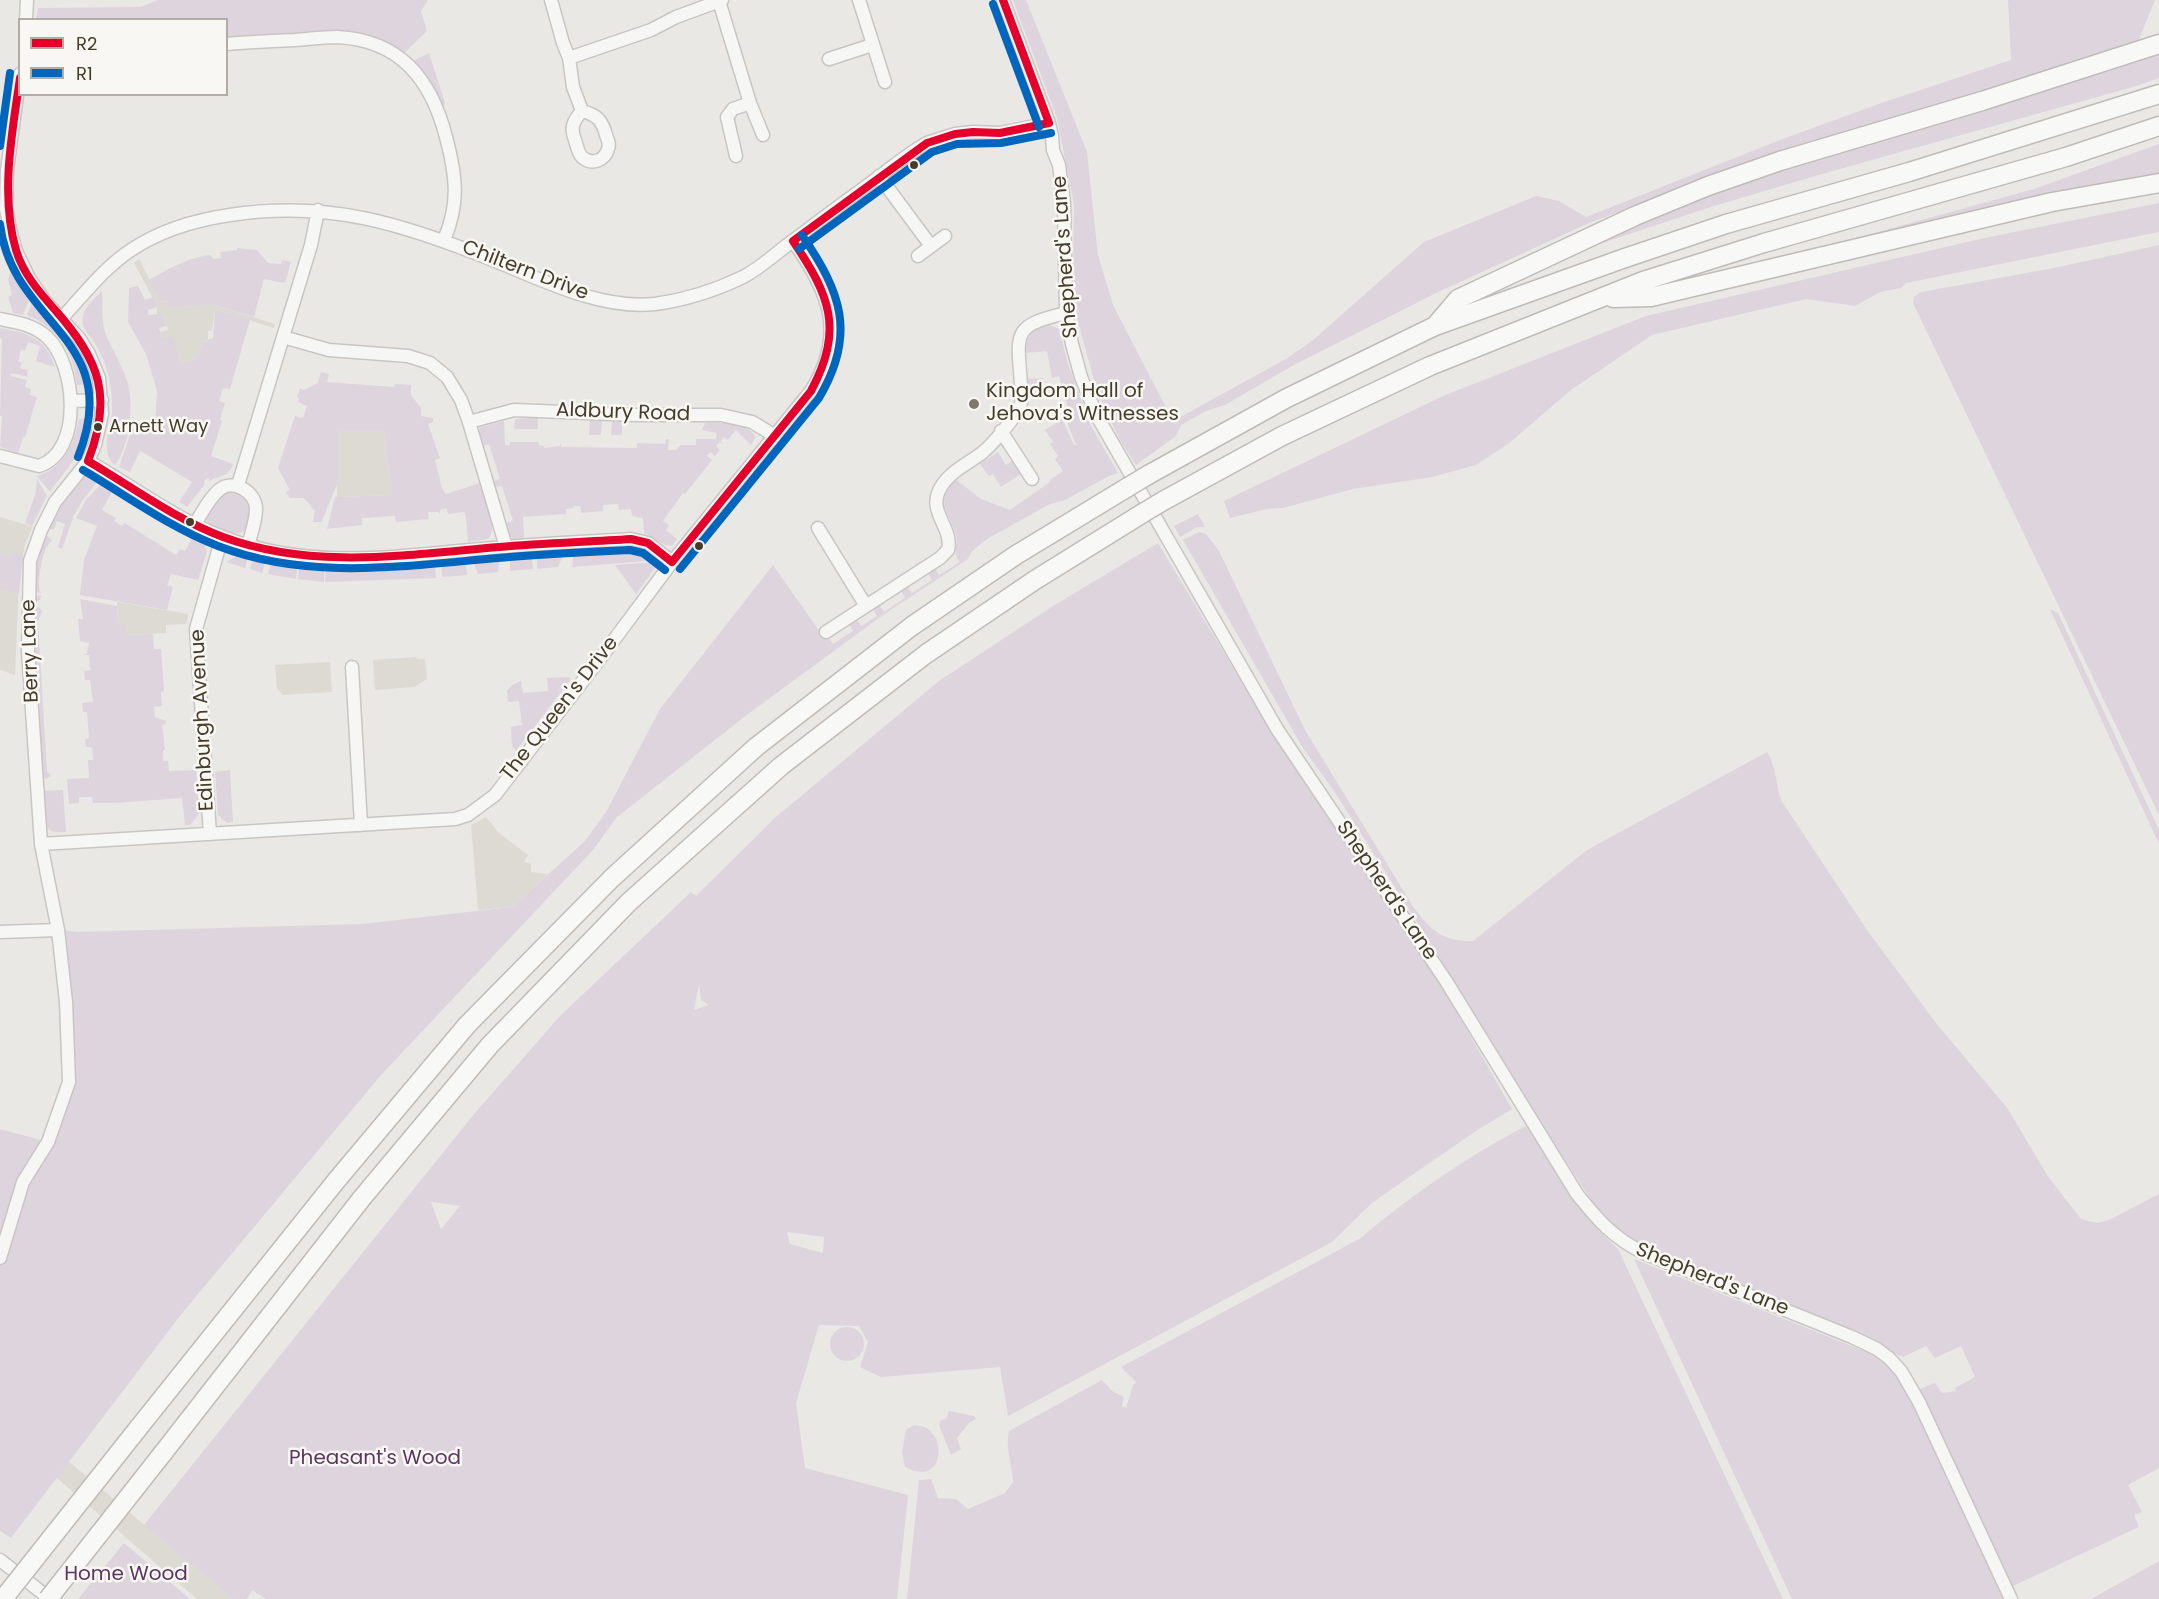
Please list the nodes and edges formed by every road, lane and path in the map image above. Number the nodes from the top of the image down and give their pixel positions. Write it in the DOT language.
graph roads {
  1 [pos="27,0"];
  2 [pos="551,0"];
  3 [pos="859,0"];
  4 [pos="1003,0"];
  5 [pos="721,1"];
  6 [pos="26,18"];
  7 [pos="228,44"];
  8 [pos="2159,44"];
  9 [pos="872,45"];
  10 [pos="569,58"];
  11 [pos="829,59"];
  12 [pos="885,82"];
  13 [pos="18,90"];
  14 [pos="2159,94"];
  15 [pos="750,103"];
  16 [pos="582,111"];
  17 [pos="1049,123"];
  18 [pos="2159,126"];
  19 [pos="763,135"];
  20 [pos="736,156"];
  21 [pos="879,176"];
  22 [pos="2159,183"];
  23 [pos="318,210"];
  24 [pos="945,236"];
  25 [pos="444,240"];
  26 [pos="793,241"];
  27 [pos="931,246"];
  28 [pos="918,256"];
  29 [pos="1598,299"];
  30 [pos="1066,313"];
  31 [pos="63,318"];
  32 [pos="0,319"];
  33 [pos="1435,326"];
  34 [pos="283,337"];
  35 [pos="102,400"];
  36 [pos="72,401"];
  37 [pos="469,422"];
  38 [pos="1001,431"];
  39 [pos="775,436"];
  40 [pos="0,456"];
  41 [pos="88,461"];
  42 [pos="1032,479"];
  43 [pos="238,485"];
  44 [pos="195,524"];
  45 [pos="818,528"];
  46 [pos="222,537"];
  47 [pos="248,546"];
  48 [pos="506,547"];
  49 [pos="672,562"];
  50 [pos="866,606"];
  51 [pos="826,632"];
  52 [pos="352,667"];
  53 [pos="361,825"];
  54 [pos="210,834"];
  55 [pos="41,844"];
  56 [pos="58,930"];
  57 [pos="0,932"];
  58 [pos="0,1258"];
  59 [pos="0,1560"];
  60 [pos="3,1599"];
  61 [pos="49,1599"];
  62 [pos="2011,1599"];
  1 -- 6 [label="street"];
  2 -- 10 [label="street"];
  3 -- 9 [label="street"];
  4 -- 17 [label="street, Shepherd's Lane"];
  5 -- 10 [label="street"];
  5 -- 15 [label="street"];
  7 -- 25 [label="street"];
  8 -- 33 [label="highway"];
  9 -- 11 [label="street"];
  9 -- 12 [label="street"];
  10 -- 16 [label="street"];
  13 -- 31 [label="street, Berry Lane"];
  14 -- 33 [label="highway"];
  15 -- 19 [label="street"];
  15 -- 20 [label="street"];
  17 -- 21 [label="street, Chiltern Drive"];
  17 -- 30 [label="street, Shepherd's Lane"];
  18 -- 29 [label="highway"];
  21 -- 26 [label="street, Chiltern Drive"];
  21 -- 27 [label="street"];
  22 -- 29 [label="highway"];
  23 -- 25 [label="street, Chiltern Drive"];
  23 -- 31 [label="street, Chiltern Drive"];
  23 -- 34 [label="street"];
  24 -- 27 [label="street"];
  25 -- 26 [label="street, Chiltern Drive"];
  26 -- 39 [label="street, The Queen's Drive"];
  27 -- 28 [label="street"];
  29 -- 61 [label="highway, bridge"];
  30 -- 38 [label="street"];
  30 -- 62 [label="street, Shepherd's Lane"];
  31 -- 35 [label="street, Berry Lane"];
  32 -- 36 [label="street"];
  33 -- 60 [label="highway, bridge"];
  34 -- 37 [label="street"];
  34 -- 43 [label="street"];
  35 -- 36 [label="street"];
  35 -- 41 [label="street, Berry Lane"];
  36 -- 40 [label="street"];
  37 -- 39 [label="street, Aldbury Road"];
  37 -- 48 [label="street"];
  38 -- 42 [label="street"];
  38 -- 50 [label="street"];
  39 -- 49 [label="street, The Queen's Drive"];
  41 -- 44 [label="street"];
  41 -- 55 [label="street, Berry Lane"];
  43 -- 44 [label="street"];
  43 -- 47 [label="street"];
  44 -- 46 [label="street"];
  45 -- 50 [label="street"];
  46 -- 47 [label="street"];
  46 -- 54 [label="street, Edinburgh Avenue"];
  47 -- 48 [label="street"];
  48 -- 49 [label="street"];
  49 -- 53 [label="street, The Queen's Drive"];
  50 -- 51 [label="street"];
  52 -- 53 [label="street"];
  53 -- 54 [label="street, The Queen's Drive"];
  54 -- 55 [label="street, The Queen's Drive"];
  55 -- 56 [label="street, Berry Lane"];
  56 -- 57 [label="street"];
  56 -- 58 [label="street, Berry Lane"];
  59 -- 61 [label="street"];
}
